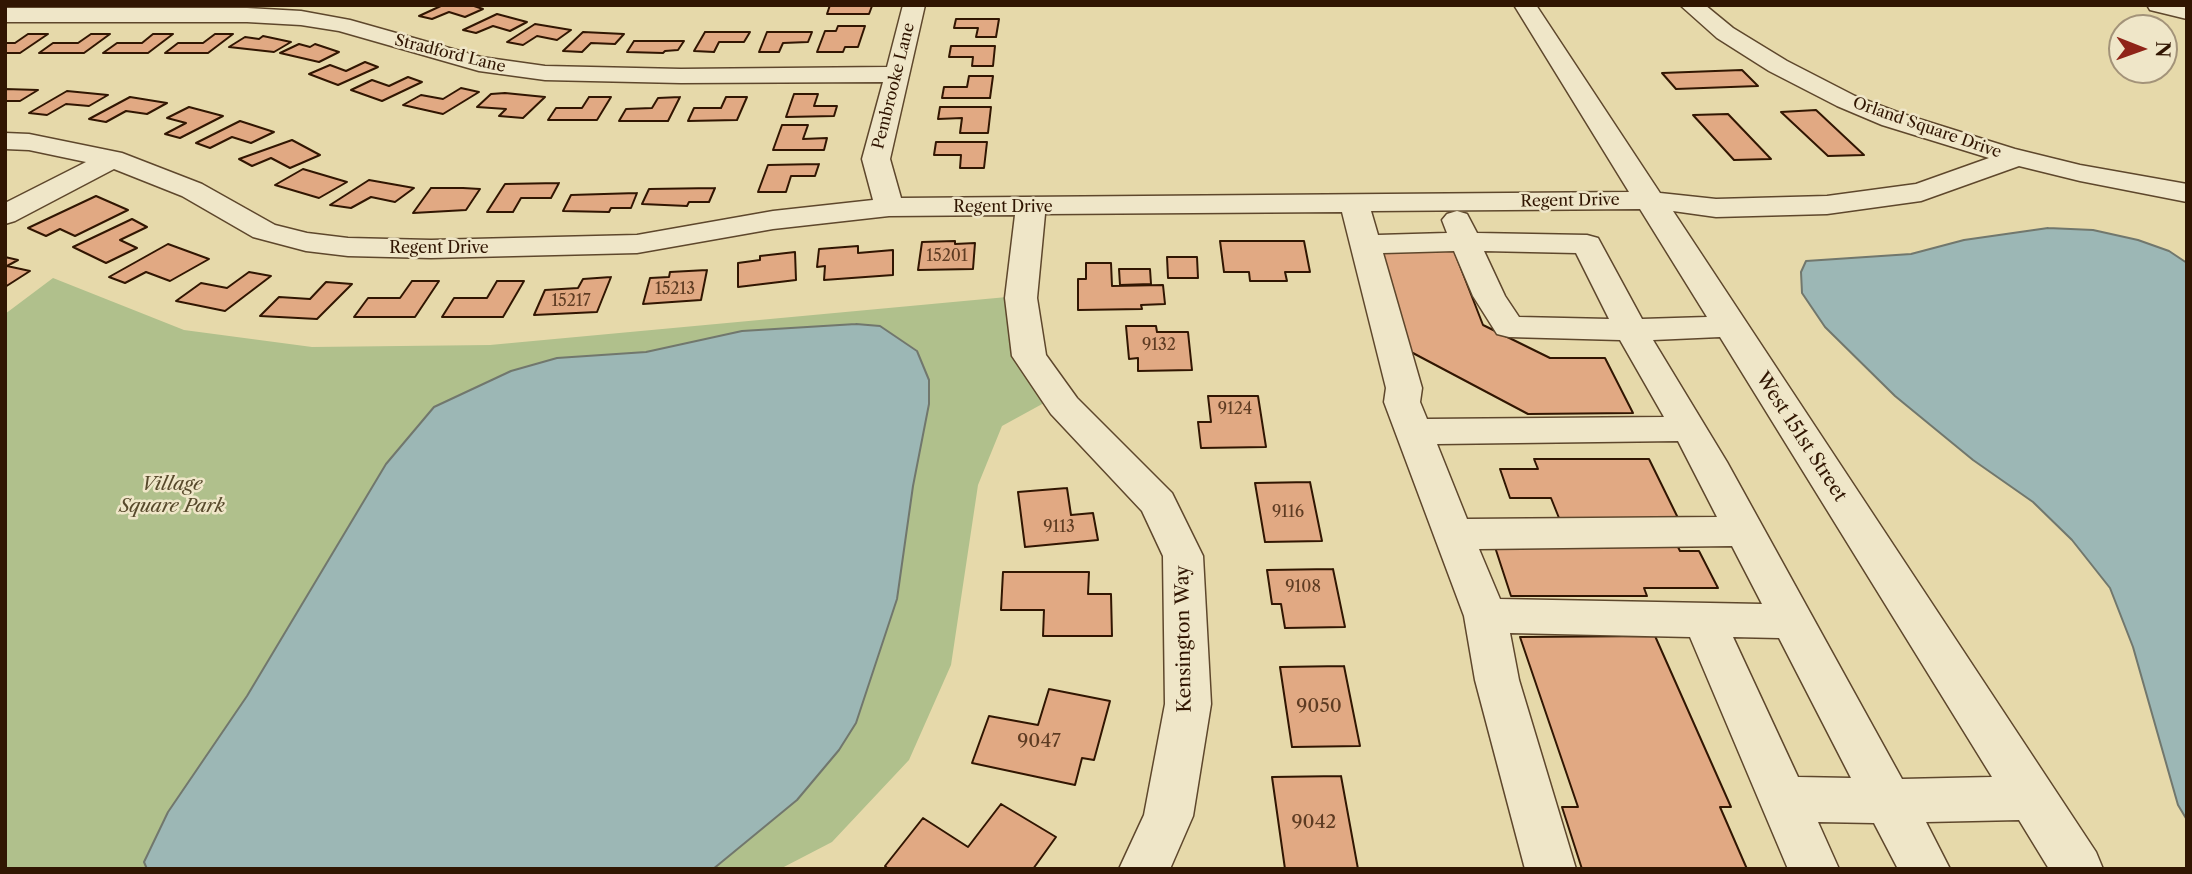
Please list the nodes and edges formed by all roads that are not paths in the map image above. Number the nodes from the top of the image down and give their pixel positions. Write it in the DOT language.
graph roads {
  1 [pos="914,5"];
  2 [pos="1525,5"];
  3 [pos="1691,5"];
  4 [pos="2158,5"];
  5 [pos="2187,12"];
  6 [pos="5,15"];
  7 [pos="897,74"];
  8 [pos="5,141"];
  9 [pos="1972,146"];
  10 [pos="2017,158"];
  11 [pos="112,159"];
  12 [pos="2187,193"];
  13 [pos="1650,200"];
  14 [pos="1450,202"];
  15 [pos="1353,203"];
  16 [pos="1031,206"];
  17 [pos="889,208"];
  18 [pos="5,215"];
  19 [pos="1465,242"];
  20 [pos="1364,244"];
  21 [pos="1730,327"];
  22 [pos="1631,330"];
  23 [pos="1689,429"];
  24 [pos="1415,432"];
  25 [pos="1744,531"];
  26 [pos="1455,534"];
  27 [pos="1485,616"];
  28 [pos="1704,620"];
  29 [pos="1792,621"];
  30 [pos="2033,798"];
  31 [pos="1783,799"];
  32 [pos="1888,801"];
  33 [pos="1144,869"];
  34 [pos="1551,869"];
  35 [pos="1814,869"];
  36 [pos="1925,869"];
  37 [pos="2078,869"];
  1 -- 7 [label="street, Pembrooke Lane"];
  2 -- 13 [label="street, West 151st Street"];
  3 -- 9 [label="street, Orland Square Drive"];
  4 -- 5 [label="street"];
  6 -- 7 [label="street, Stradford Lane"];
  7 -- 17 [label="street, Pembrooke Lane"];
  8 -- 11 [label="street, Regent Drive"];
  9 -- 10 [label="street, Orland Square Drive"];
  9 -- 13 [label="street"];
  10 -- 12 [label="street, Orland Square Drive"];
  10 -- 13 [label="lane, Regent Drive"];
  11 -- 17 [label="street, Regent Drive"];
  11 -- 18 [label="street"];
  13 -- 14 [label="street, Regent Drive"];
  13 -- 21 [label="street, West 151st Street"];
  14 -- 15 [label="street, Regent Drive"];
  14 -- 19 [label="street"];
  15 -- 16 [label="street, Regent Drive"];
  15 -- 20 [label="street"];
  16 -- 17 [label="street, Regent Drive"];
  16 -- 33 [label="street, Kensington Way"];
  19 -- 20 [label="street"];
  19 -- 22 [label="street"];
  19 -- 22 [label="street"];
  20 -- 24 [label="street"];
  21 -- 22 [label="street"];
  21 -- 30 [label="street, West 151st Street"];
  22 -- 23 [label="street"];
  23 -- 24 [label="street"];
  23 -- 25 [label="street"];
  24 -- 26 [label="street"];
  25 -- 26 [label="street"];
  25 -- 29 [label="street"];
  26 -- 27 [label="street"];
  27 -- 28 [label="street"];
  27 -- 34 [label="street"];
  28 -- 29 [label="street"];
  28 -- 31 [label="street"];
  29 -- 32 [label="street"];
  30 -- 32 [label="street"];
  30 -- 37 [label="street, West 151st Street"];
  31 -- 32 [label="street"];
  31 -- 35 [label="street"];
  32 -- 36 [label="street"];
}
